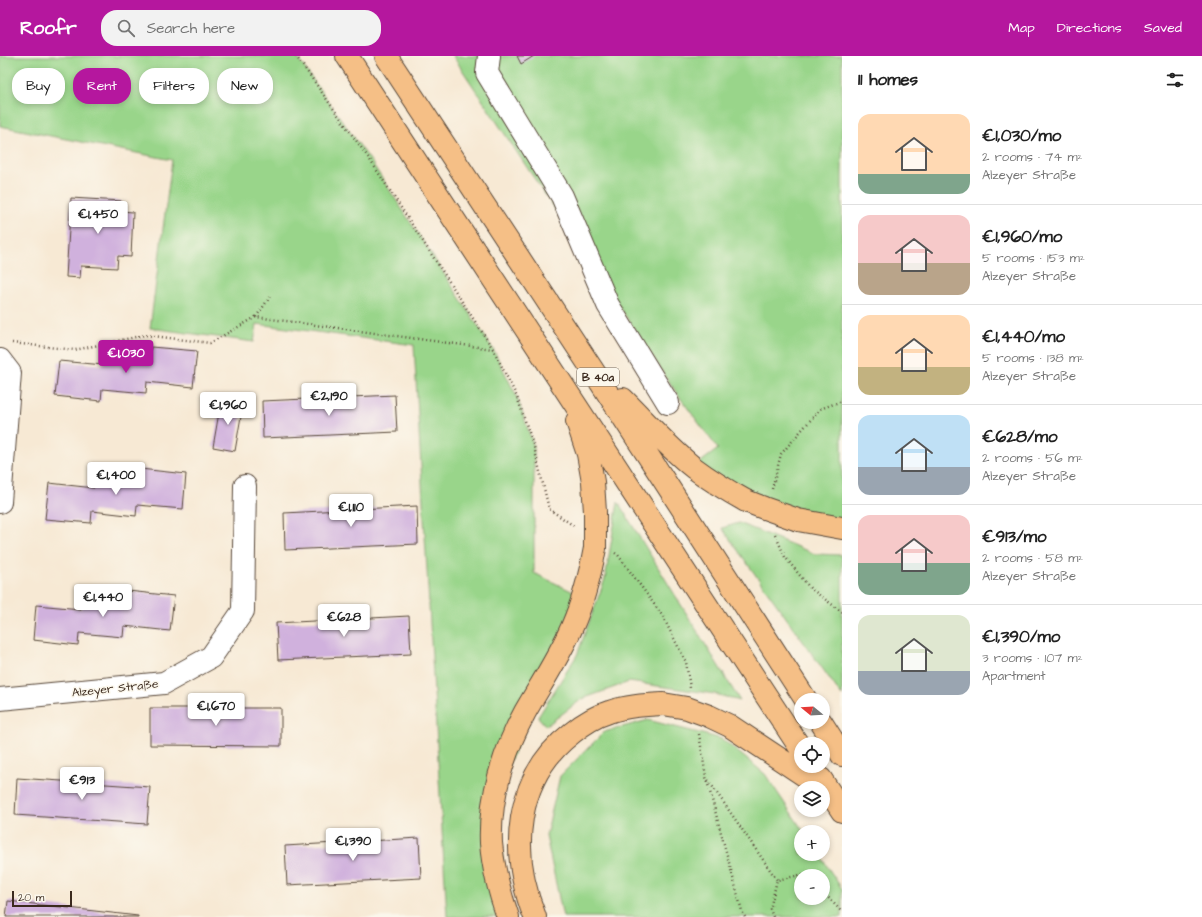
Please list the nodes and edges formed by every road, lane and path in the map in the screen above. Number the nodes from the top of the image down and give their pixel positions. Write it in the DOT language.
graph roads {
  1 [pos="296,56"];
  2 [pos="347,56"];
  3 [pos="386,56"];
  4 [pos="489,56"];
  5 [pos="270,297"];
  6 [pos="256,317"];
  7 [pos="493,349"];
  8 [pos="4,351"];
  9 [pos="592,369"];
  10 [pos="568,393"];
  11 [pos="668,404"];
  12 [pos="245,486"];
  13 [pos="0,502"];
  14 [pos="550,509"];
  15 [pos="842,528"];
  16 [pos="801,693"];
  17 [pos="0,699"];
  18 [pos="825,729"];
  19 [pos="794,738"];
  20 [pos="842,755"];
  21 [pos="706,776"];
  22 [pos="813,781"];
  23 [pos="830,794"];
  24 [pos="842,812"];
  25 [pos="794,876"];
  26 [pos="777,880"];
  27 [pos="830,899"];
  28 [pos="842,912"];
  29 [pos="508,917"];
  30 [pos="535,917"];
  31 [pos="773,917"];
  1 -- 7 [label="path"];
  2 -- 10 [label="highway, B 40a"];
  3 -- 9 [label="highway, B 40a"];
  4 -- 11 [label="street"];
  5 -- 6 [label="path"];
  6 -- 7 [label="path"];
  6 -- 8 [label="path"];
  7 -- 14 [label="path"];
  8 -- 13 [label="street"];
  9 -- 15 [label="highway, bridge"];
  9 -- 16 [label="highway, B 40a"];
  10 -- 19 [label="highway, B 40a"];
  10 -- 29 [label="highway, bridge"];
  12 -- 17 [label="street, Alzeyer Straße"];
  18 -- 20 [label="highway"];
  21 -- 26 [label="path"];
  22 -- 30 [label="highway, bridge"];
  23 -- 24 [label="highway"];
  25 -- 26 [label="path"];
  26 -- 31 [label="path"];
  27 -- 28 [label="path"];
}
